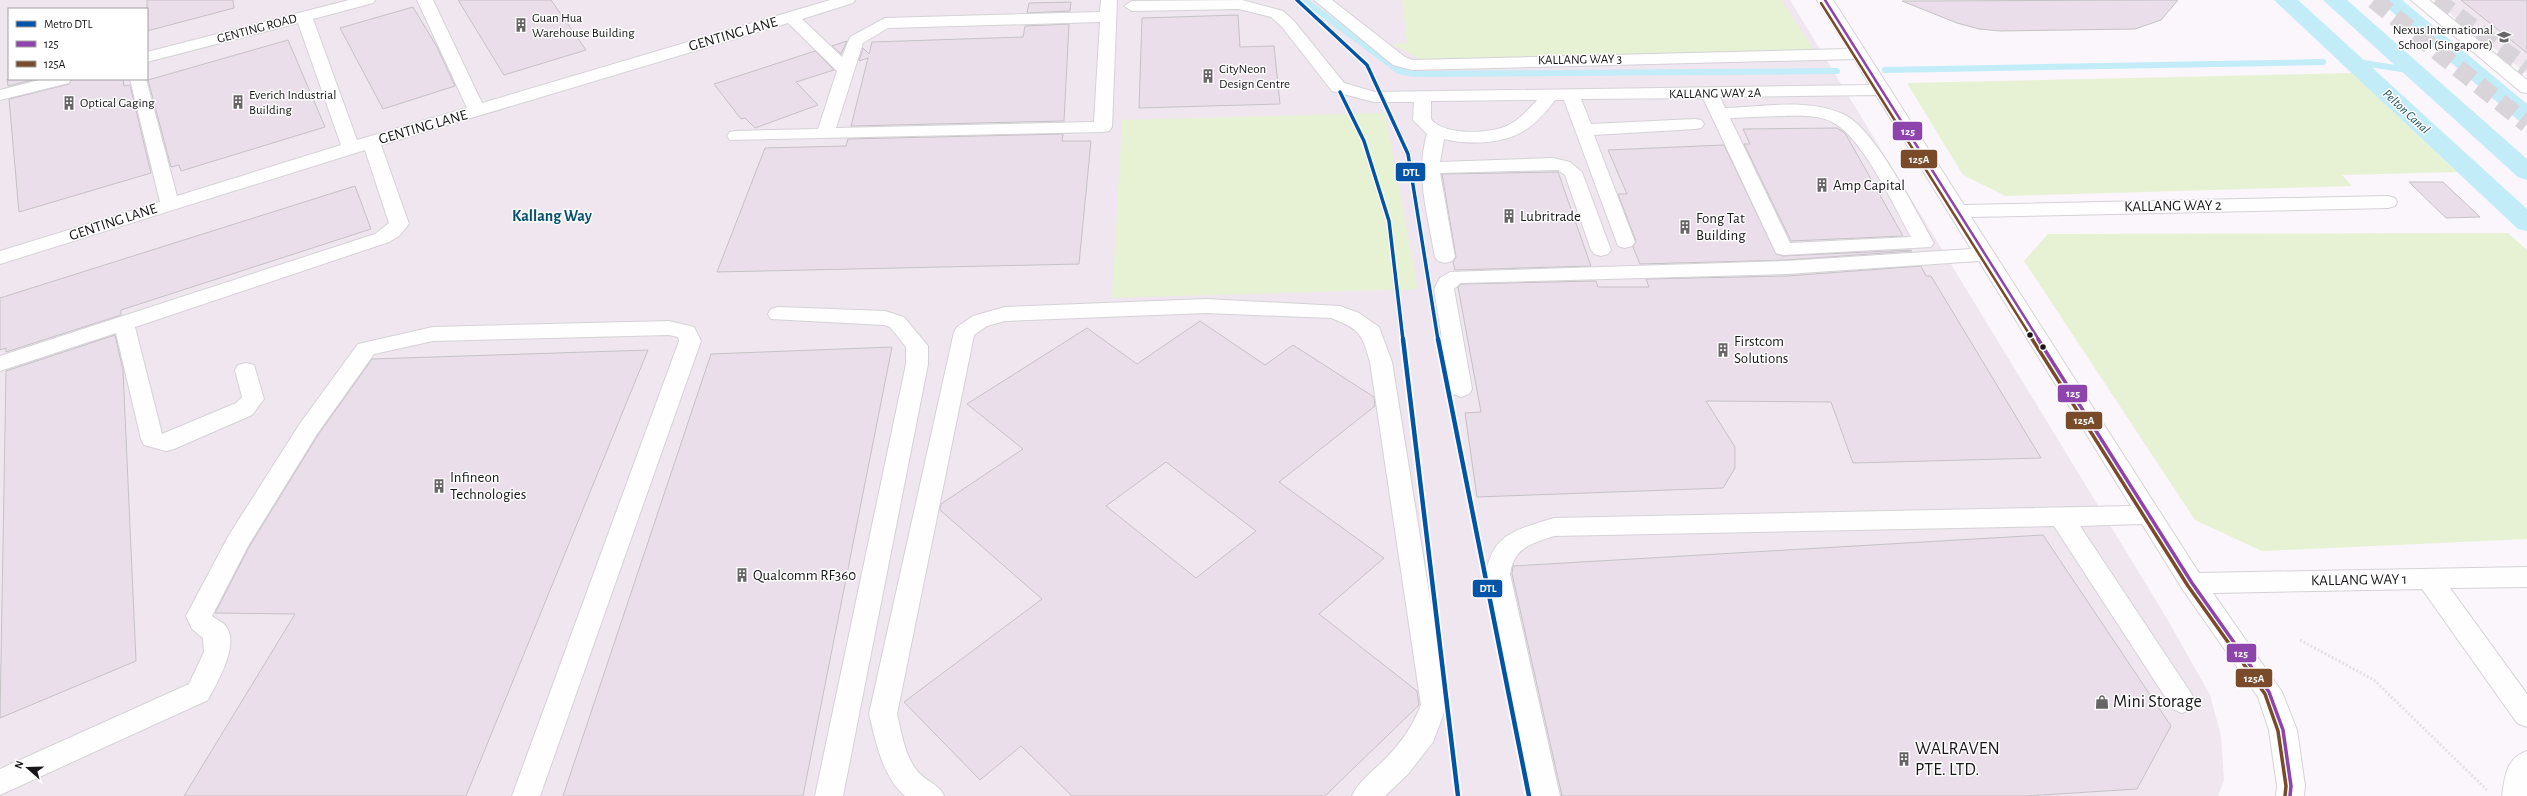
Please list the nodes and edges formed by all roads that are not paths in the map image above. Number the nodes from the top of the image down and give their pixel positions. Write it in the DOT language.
graph roads {
  1 [pos="367,0"];
  2 [pos="425,0"];
  3 [pos="847,0"];
  4 [pos="1322,0"];
  5 [pos="1825,0"];
  6 [pos="2419,0"];
  7 [pos="825,3"];
  8 [pos="1132,6"];
  9 [pos="1109,9"];
  10 [pos="304,16"];
  11 [pos="791,17"];
  12 [pos="148,57"];
  13 [pos="1861,59"];
  14 [pos="846,70"];
  15 [pos="59,80"];
  16 [pos="138,80"];
  17 [pos="1878,85"];
  18 [pos="2527,88"];
  19 [pos="1710,94"];
  20 [pos="0,95"];
  21 [pos="1571,95"];
  22 [pos="1549,96"];
  23 [pos="1423,98"];
  24 [pos="477,111"];
  25 [pos="1720,113"];
  26 [pos="1695,124"];
  27 [pos="1584,130"];
  28 [pos="1437,131"];
  29 [pos="825,134"];
  30 [pos="736,136"];
  31 [pos="371,142"];
  32 [pos="351,148"];
  33 [pos="1430,168"];
  34 [pos="2388,202"];
  35 [pos="170,204"];
  36 [pos="1958,211"];
  37 [pos="1625,242"];
  38 [pos="1601,250"];
  39 [pos="1984,254"];
  40 [pos="1445,257"];
  41 [pos="0,258"];
  42 [pos="778,314"];
  43 [pos="124,323"];
  44 [pos="0,364"];
  45 [pos="246,370"];
  46 [pos="1461,389"];
  47 [pos="2149,515"];
  48 [pos="2061,517"];
  49 [pos="2527,578"];
  50 [pos="2429,579"];
  51 [pos="2192,583"];
  52 [pos="2182,701"];
  53 [pos="2527,715"];
  54 [pos="2527,763"];
  55 [pos="0,782"];
  56 [pos="526,796"];
  57 [pos="829,796"];
  58 [pos="930,796"];
  59 [pos="1366,796"];
  60 [pos="1546,796"];
  61 [pos="2290,796"];
  62 [pos="2516,796"];
  1 -- 10 [label="street, GENTING ROAD"];
  2 -- 24 [label="street"];
  3 -- 7 [label="street, GENTING LANE"];
  4 -- 13 [label="street, KALLANG WAY 3"];
  5 -- 13 [label="street"];
  6 -- 18 [label="street"];
  7 -- 11 [label="street, GENTING LANE"];
  8 -- 23 [label="street, KALLANG WAY 2A"];
  9 -- 14 [label="street"];
  9 -- 29 [label="street"];
  10 -- 12 [label="street, GENTING ROAD"];
  10 -- 32 [label="street"];
  11 -- 14 [label="street"];
  11 -- 24 [label="street, GENTING LANE"];
  13 -- 17 [label="street"];
  14 -- 29 [label="street"];
  15 -- 20 [label="street"];
  16 -- 35 [label="street"];
  17 -- 19 [label="street, KALLANG WAY 2A"];
  17 -- 36 [label="street"];
  19 -- 21 [label="street, KALLANG WAY 2A"];
  19 -- 25 [label="street"];
  21 -- 22 [label="street, KALLANG WAY 2A"];
  21 -- 27 [label="street"];
  22 -- 23 [label="street, KALLANG WAY 2A"];
  22 -- 28 [label="street"];
  23 -- 28 [label="street"];
  24 -- 31 [label="street, GENTING LANE"];
  25 -- 25 [label="street"];
  26 -- 27 [label="street"];
  27 -- 37 [label="street"];
  28 -- 33 [label="street"];
  29 -- 30 [label="street"];
  31 -- 32 [label="street, GENTING LANE"];
  31 -- 43 [label="street"];
  32 -- 35 [label="street, GENTING LANE"];
  33 -- 38 [label="street"];
  33 -- 40 [label="street"];
  34 -- 36 [label="street, KALLANG WAY 2"];
  35 -- 41 [label="street, GENTING LANE"];
  36 -- 39 [label="street"];
  39 -- 46 [label="street"];
  39 -- 47 [label="street"];
  42 -- 57 [label="street"];
  43 -- 44 [label="street"];
  43 -- 45 [label="street"];
  47 -- 48 [label="street"];
  47 -- 51 [label="street"];
  48 -- 52 [label="street"];
  48 -- 60 [label="street"];
  49 -- 50 [label="street, KALLANG WAY 1"];
  50 -- 51 [label="street, KALLANG WAY 1"];
  50 -- 53 [label="street"];
  51 -- 61 [label="street"];
  54 -- 62 [label="street"];
  55 -- 56 [label="street"];
  58 -- 59 [label="street"];
}
